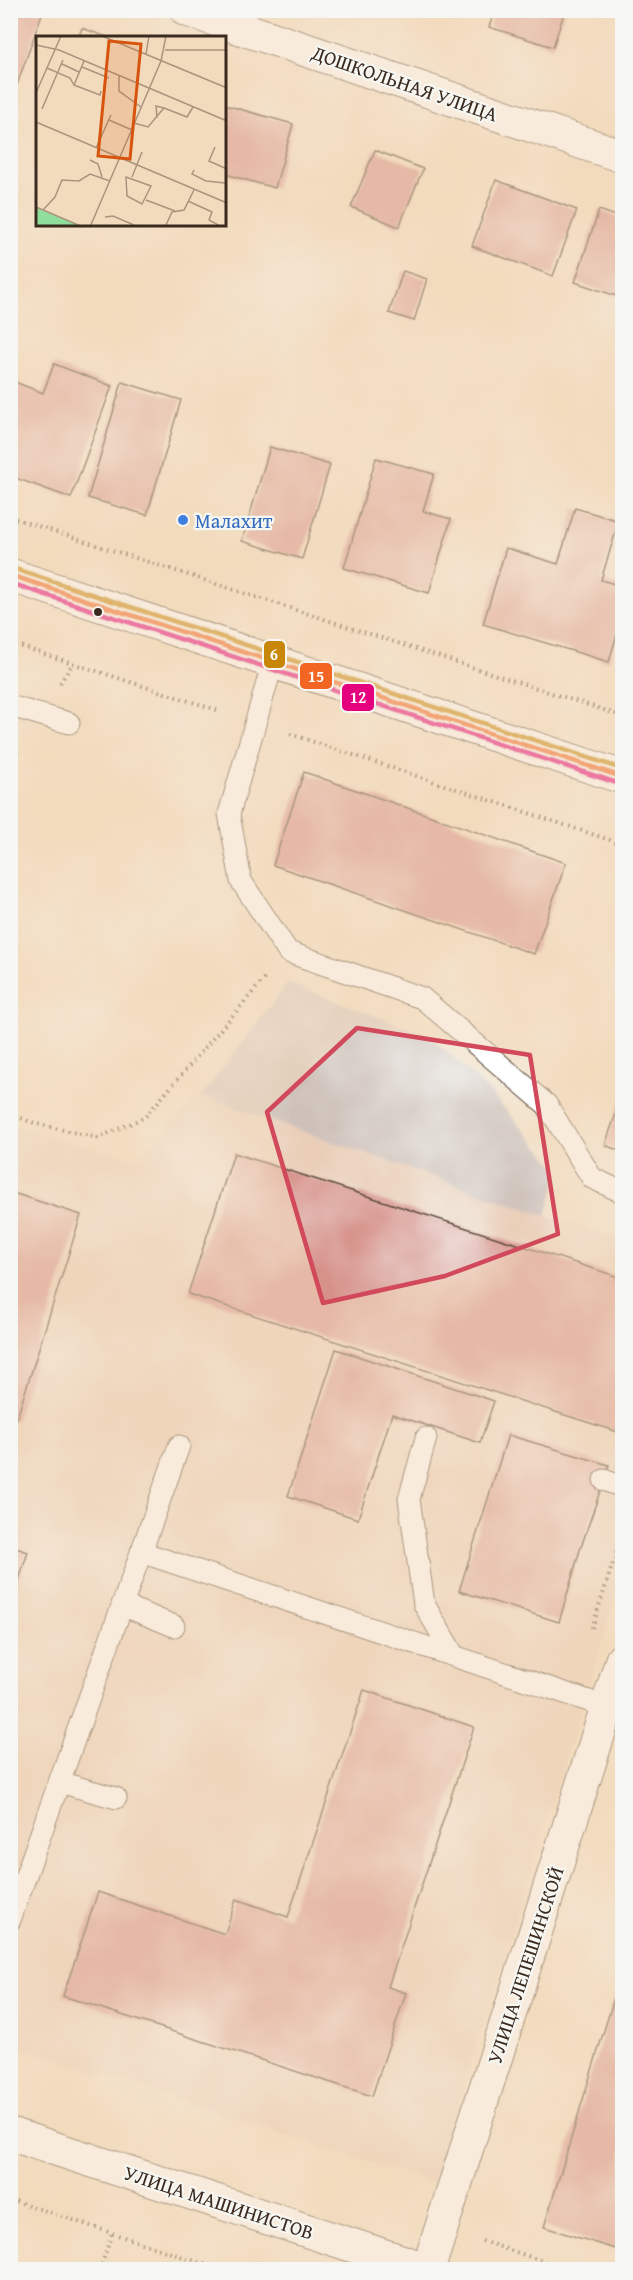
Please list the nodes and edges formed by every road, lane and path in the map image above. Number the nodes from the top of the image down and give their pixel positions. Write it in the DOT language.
graph roads {
  1 [pos="187,10"];
  2 [pos="226,16"];
  3 [pos="622,156"];
  4 [pos="10,517"];
  5 [pos="10,575"];
  6 [pos="273,662"];
  7 [pos="10,706"];
  8 [pos="622,716"];
  9 [pos="69,723"];
  10 [pos="622,777"];
  11 [pos="573,827"];
  12 [pos="622,844"];
  13 [pos="288,952"];
  14 [pos="10,1114"];
  15 [pos="622,1192"];
  16 [pos="426,1438"];
  17 [pos="179,1446"];
  18 [pos="141,1552"];
  19 [pos="122,1605"];
  20 [pos="174,1626"];
  21 [pos="454,1656"];
  22 [pos="622,1659"];
  23 [pos="607,1707"];
  24 [pos="59,1782"];
  25 [pos="116,1798"];
  26 [pos="10,1920"];
  27 [pos="10,2134"];
  28 [pos="10,2199"];
  29 [pos="112,2233"];
  30 [pos="207,2267"];
  31 [pos="428,2269"];
  32 [pos="100,2270"];
  33 [pos="222,2270"];
  1 -- 2 [label="street, ДОШКОЛЬНАЯ УЛИЦА"];
  2 -- 3 [label="street, ДОШКОЛЬНАЯ УЛИЦА"];
  4 -- 8 [label="path"];
  5 -- 6 [label="street"];
  6 -- 10 [label="street"];
  6 -- 13 [label="lane"];
  7 -- 9 [label="lane"];
  11 -- 12 [label="path"];
  13 -- 14 [label="path"];
  13 -- 15 [label="lane"];
  16 -- 21 [label="lane"];
  17 -- 18 [label="lane"];
  18 -- 19 [label="lane"];
  18 -- 21 [label="lane"];
  19 -- 20 [label="lane"];
  19 -- 24 [label="lane"];
  21 -- 23 [label="lane"];
  22 -- 23 [label="street, УЛИЦА ЛЕПЕШИНСКОЙ"];
  23 -- 31 [label="street, УЛИЦА ЛЕПЕШИНСКОЙ"];
  24 -- 25 [label="lane"];
  24 -- 26 [label="lane"];
  27 -- 31 [label="street, УЛИЦА МАШИНИСТОВ"];
  28 -- 29 [label="path"];
  29 -- 30 [label="path"];
  29 -- 32 [label="path"];
  30 -- 33 [label="path"];
}
